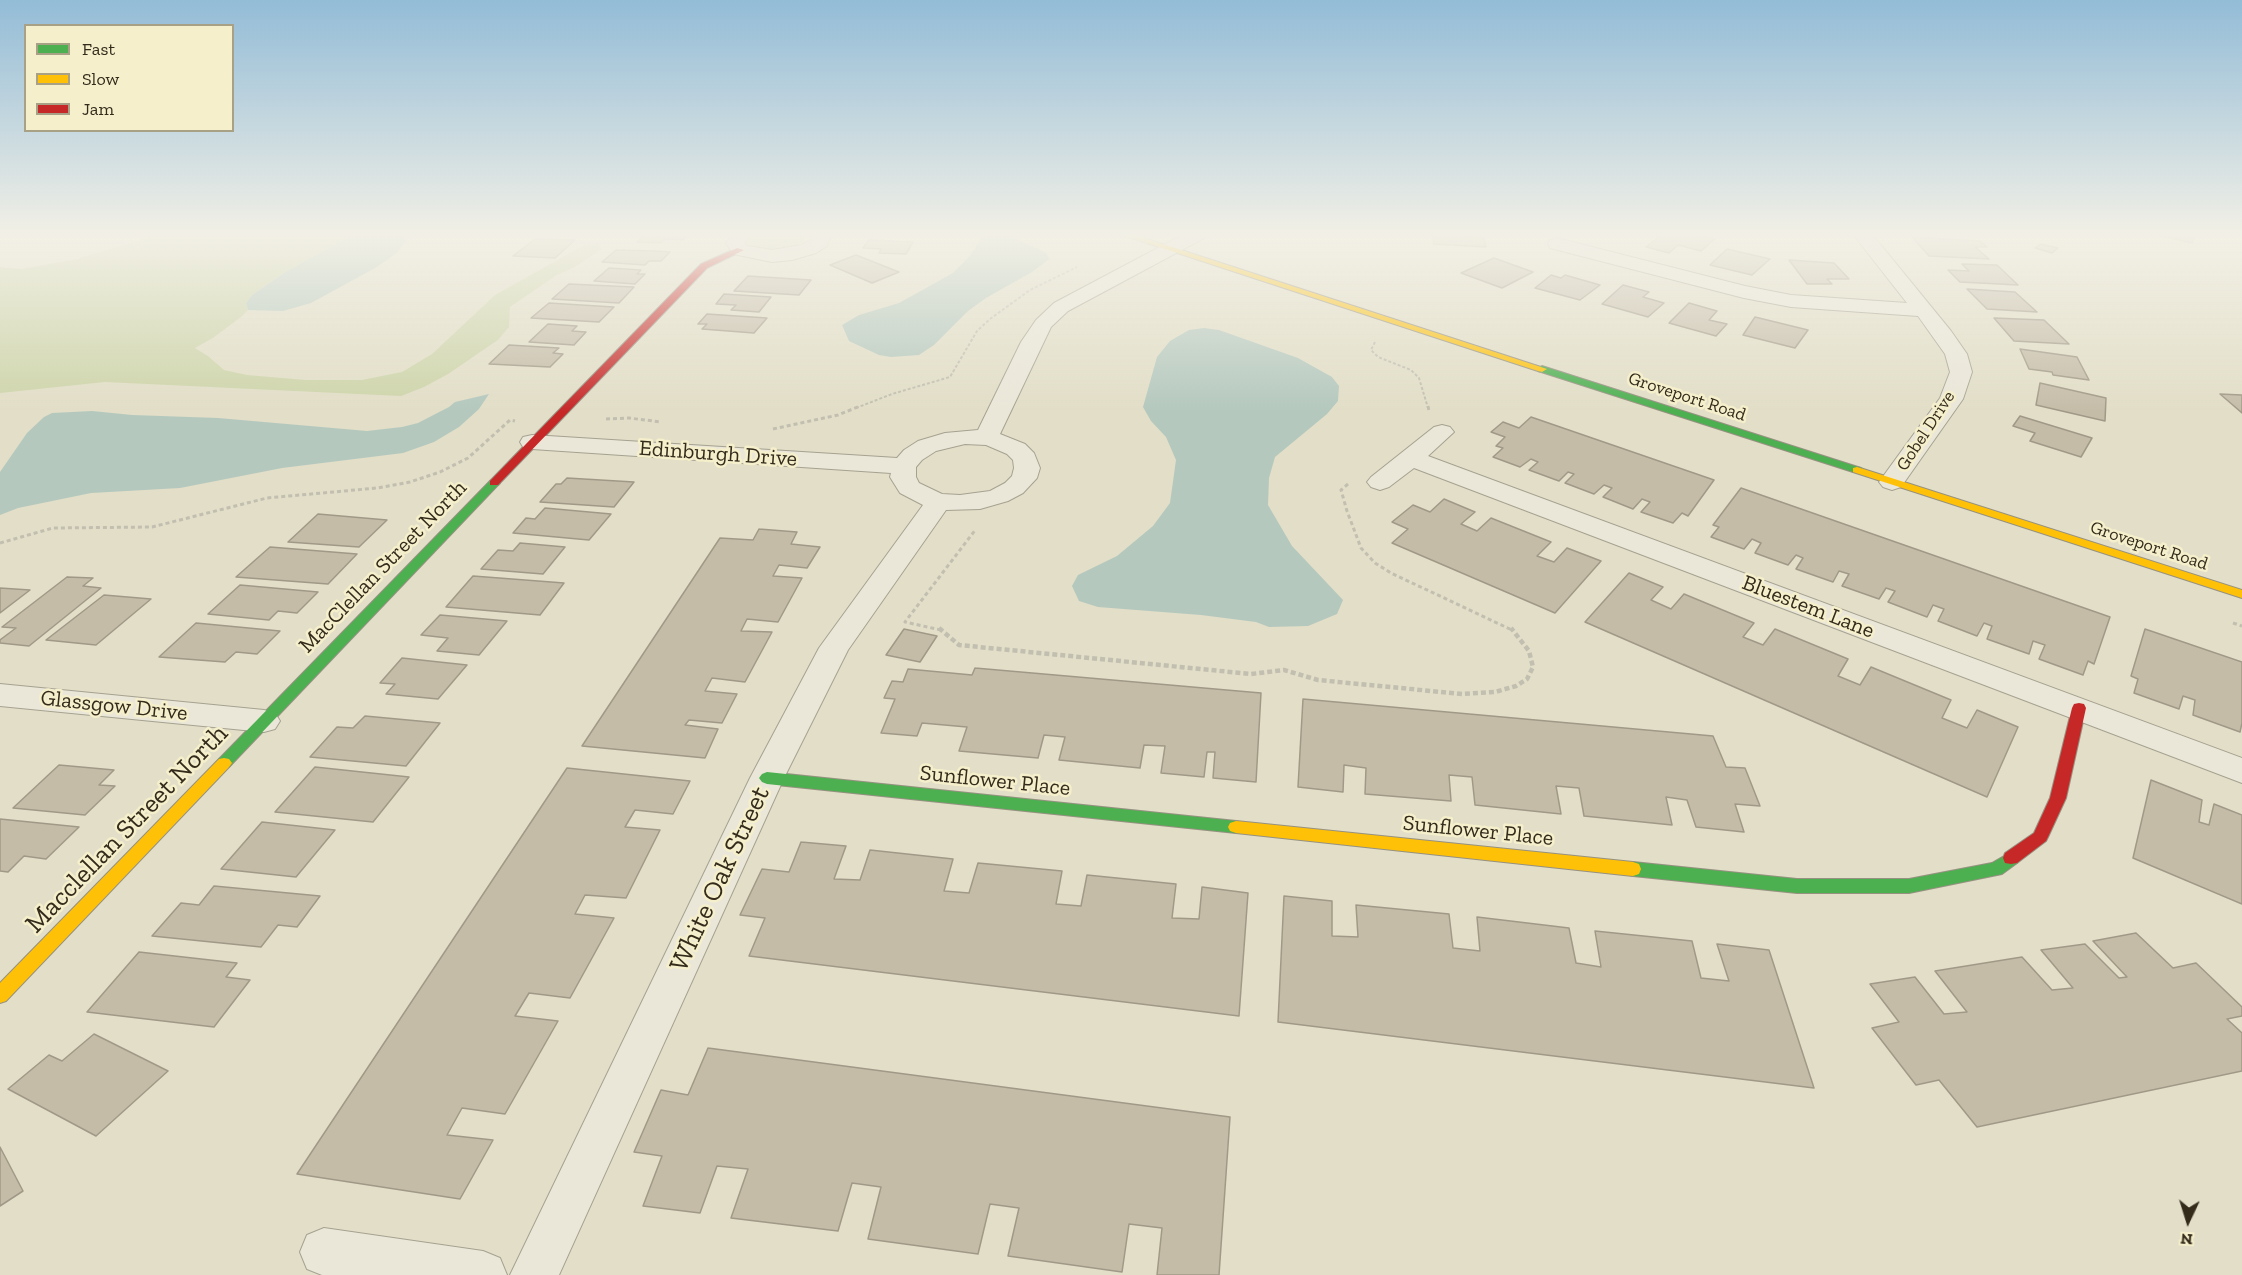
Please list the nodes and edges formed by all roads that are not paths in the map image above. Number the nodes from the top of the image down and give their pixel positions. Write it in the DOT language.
graph roads {
  1 [pos="678,292"];
  2 [pos="1089,292"];
  3 [pos="1304,292"];
  4 [pos="1749,292"];
  5 [pos="1910,292"];
  6 [pos="1924,310"];
  7 [pos="1435,424"];
  8 [pos="986,438"];
  9 [pos="532,442"];
  10 [pos="1411,458"];
  11 [pos="904,465"];
  12 [pos="1380,482"];
  13 [pos="1892,482"];
  14 [pos="939,502"];
  15 [pos="2242,594"];
  16 [pos="0,695"];
  17 [pos="2079,708"];
  18 [pos="264,721"];
  19 [pos="2242,771"];
  20 [pos="767,778"];
  21 [pos="0,995"];
  22 [pos="324,1252"];
  23 [pos="483,1275"];
  24 [pos="534,1275"];
  1 -- 9 [label="street, MacClellan Street North"];
  2 -- 8 [label="street"];
  3 -- 13 [label="street, Groveport Road"];
  4 -- 6 [label="street"];
  5 -- 6 [label="street, Gobel Drive"];
  6 -- 13 [label="street, Gobel Drive"];
  7 -- 10 [label="street"];
  8 -- 11 [label="street"];
  8 -- 14 [label="street"];
  9 -- 11 [label="street, Edinburgh Drive"];
  9 -- 18 [label="street, MacClellan Street North"];
  10 -- 12 [label="street"];
  10 -- 17 [label="street, Bluestem Lane"];
  11 -- 14 [label="street"];
  13 -- 15 [label="street, Groveport Road"];
  14 -- 20 [label="street, White Oak Street"];
  16 -- 18 [label="street, Glassgow Drive"];
  17 -- 19 [label="street, Bluestem Lane"];
  17 -- 20 [label="street, Sunflower Place"];
  18 -- 21 [label="street, Macclellan Street North"];
  20 -- 24 [label="street, White Oak Street"];
  22 -- 23 [label="street"];
}
